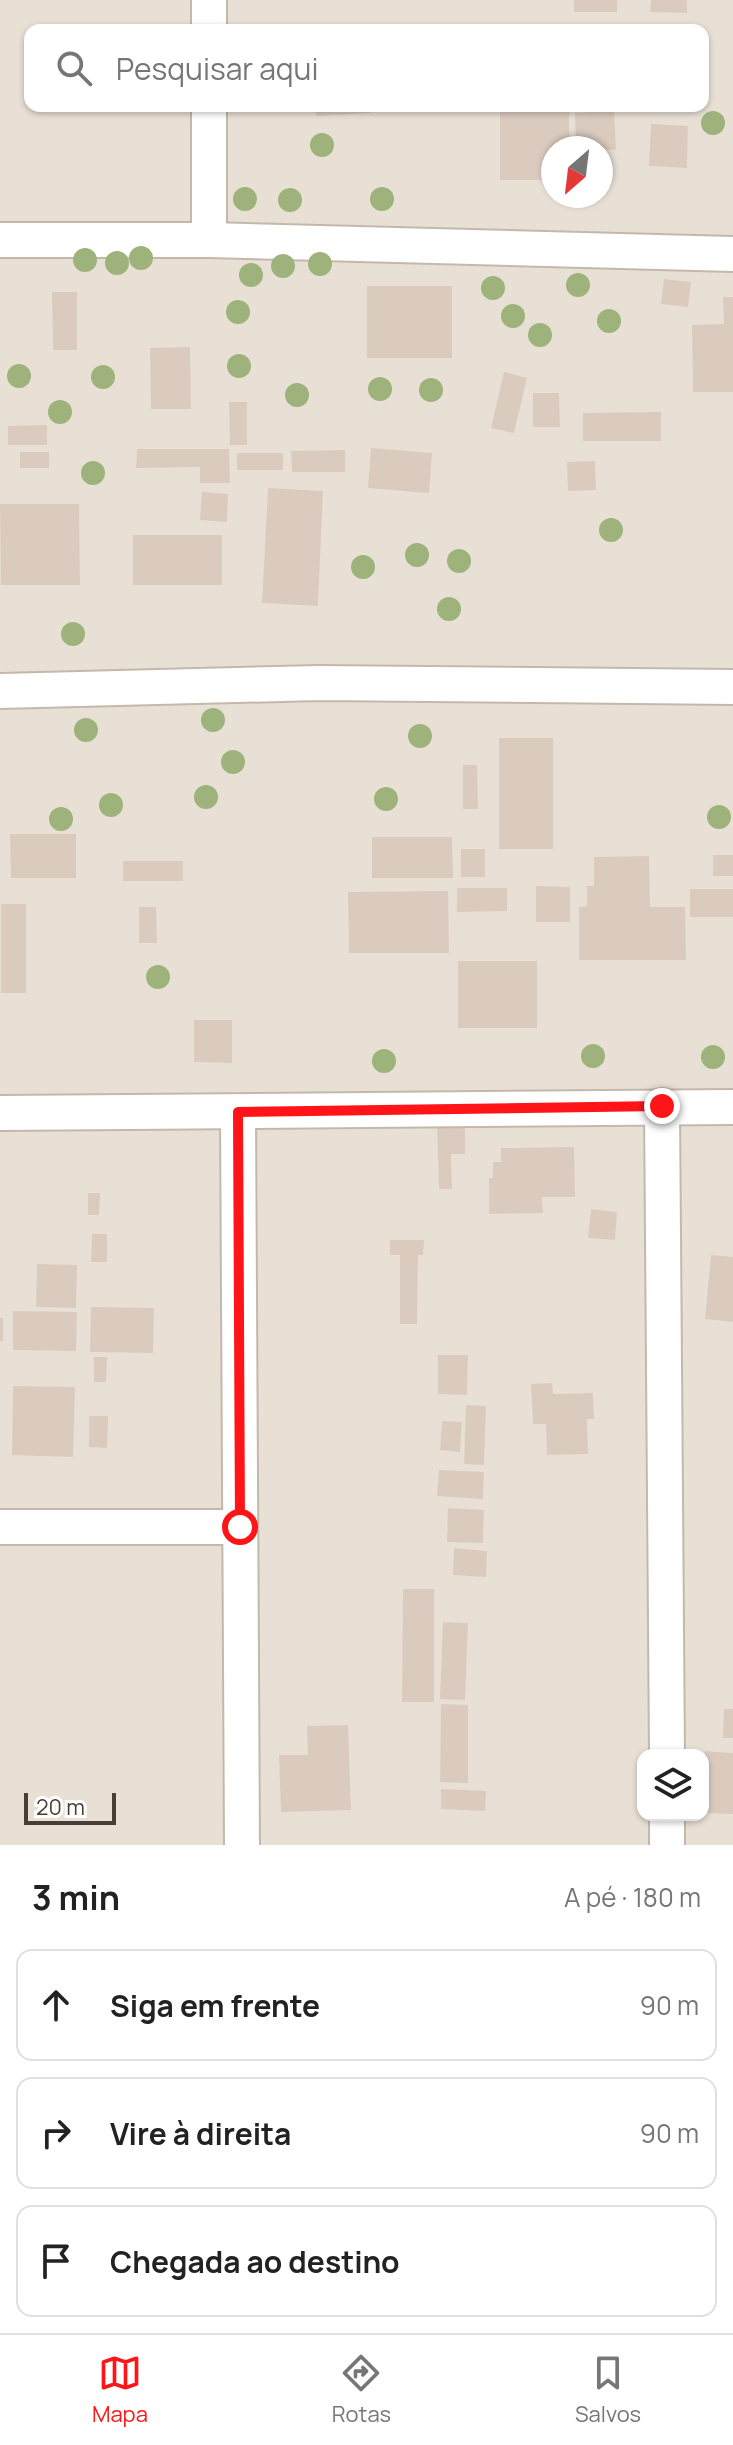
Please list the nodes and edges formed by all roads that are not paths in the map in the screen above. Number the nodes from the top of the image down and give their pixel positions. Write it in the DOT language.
graph roads {
  1 [pos="209,0"];
  2 [pos="209,24"];
  3 [pos="209,112"];
  4 [pos="0,240"];
  5 [pos="209,240"];
  6 [pos="733,254"];
  7 [pos="733,687"];
  8 [pos="0,691"];
  9 [pos="662,1106"];
  10 [pos="733,1107"];
  11 [pos="238,1112"];
  12 [pos="0,1113"];
  13 [pos="0,1527"];
  14 [pos="240,1527"];
  15 [pos="667,1749"];
  16 [pos="667,1821"];
  17 [pos="242,1845"];
  18 [pos="667,1845"];
  1 -- 2 [label="street"];
  3 -- 5 [label="street"];
  4 -- 5 [label="street"];
  5 -- 6 [label="street"];
  7 -- 8 [label="street"];
  9 -- 10 [label="street"];
  9 -- 11 [label="street"];
  9 -- 15 [label="street"];
  11 -- 12 [label="street"];
  11 -- 14 [label="street"];
  13 -- 14 [label="street"];
  14 -- 17 [label="street"];
  16 -- 18 [label="street"];
}
